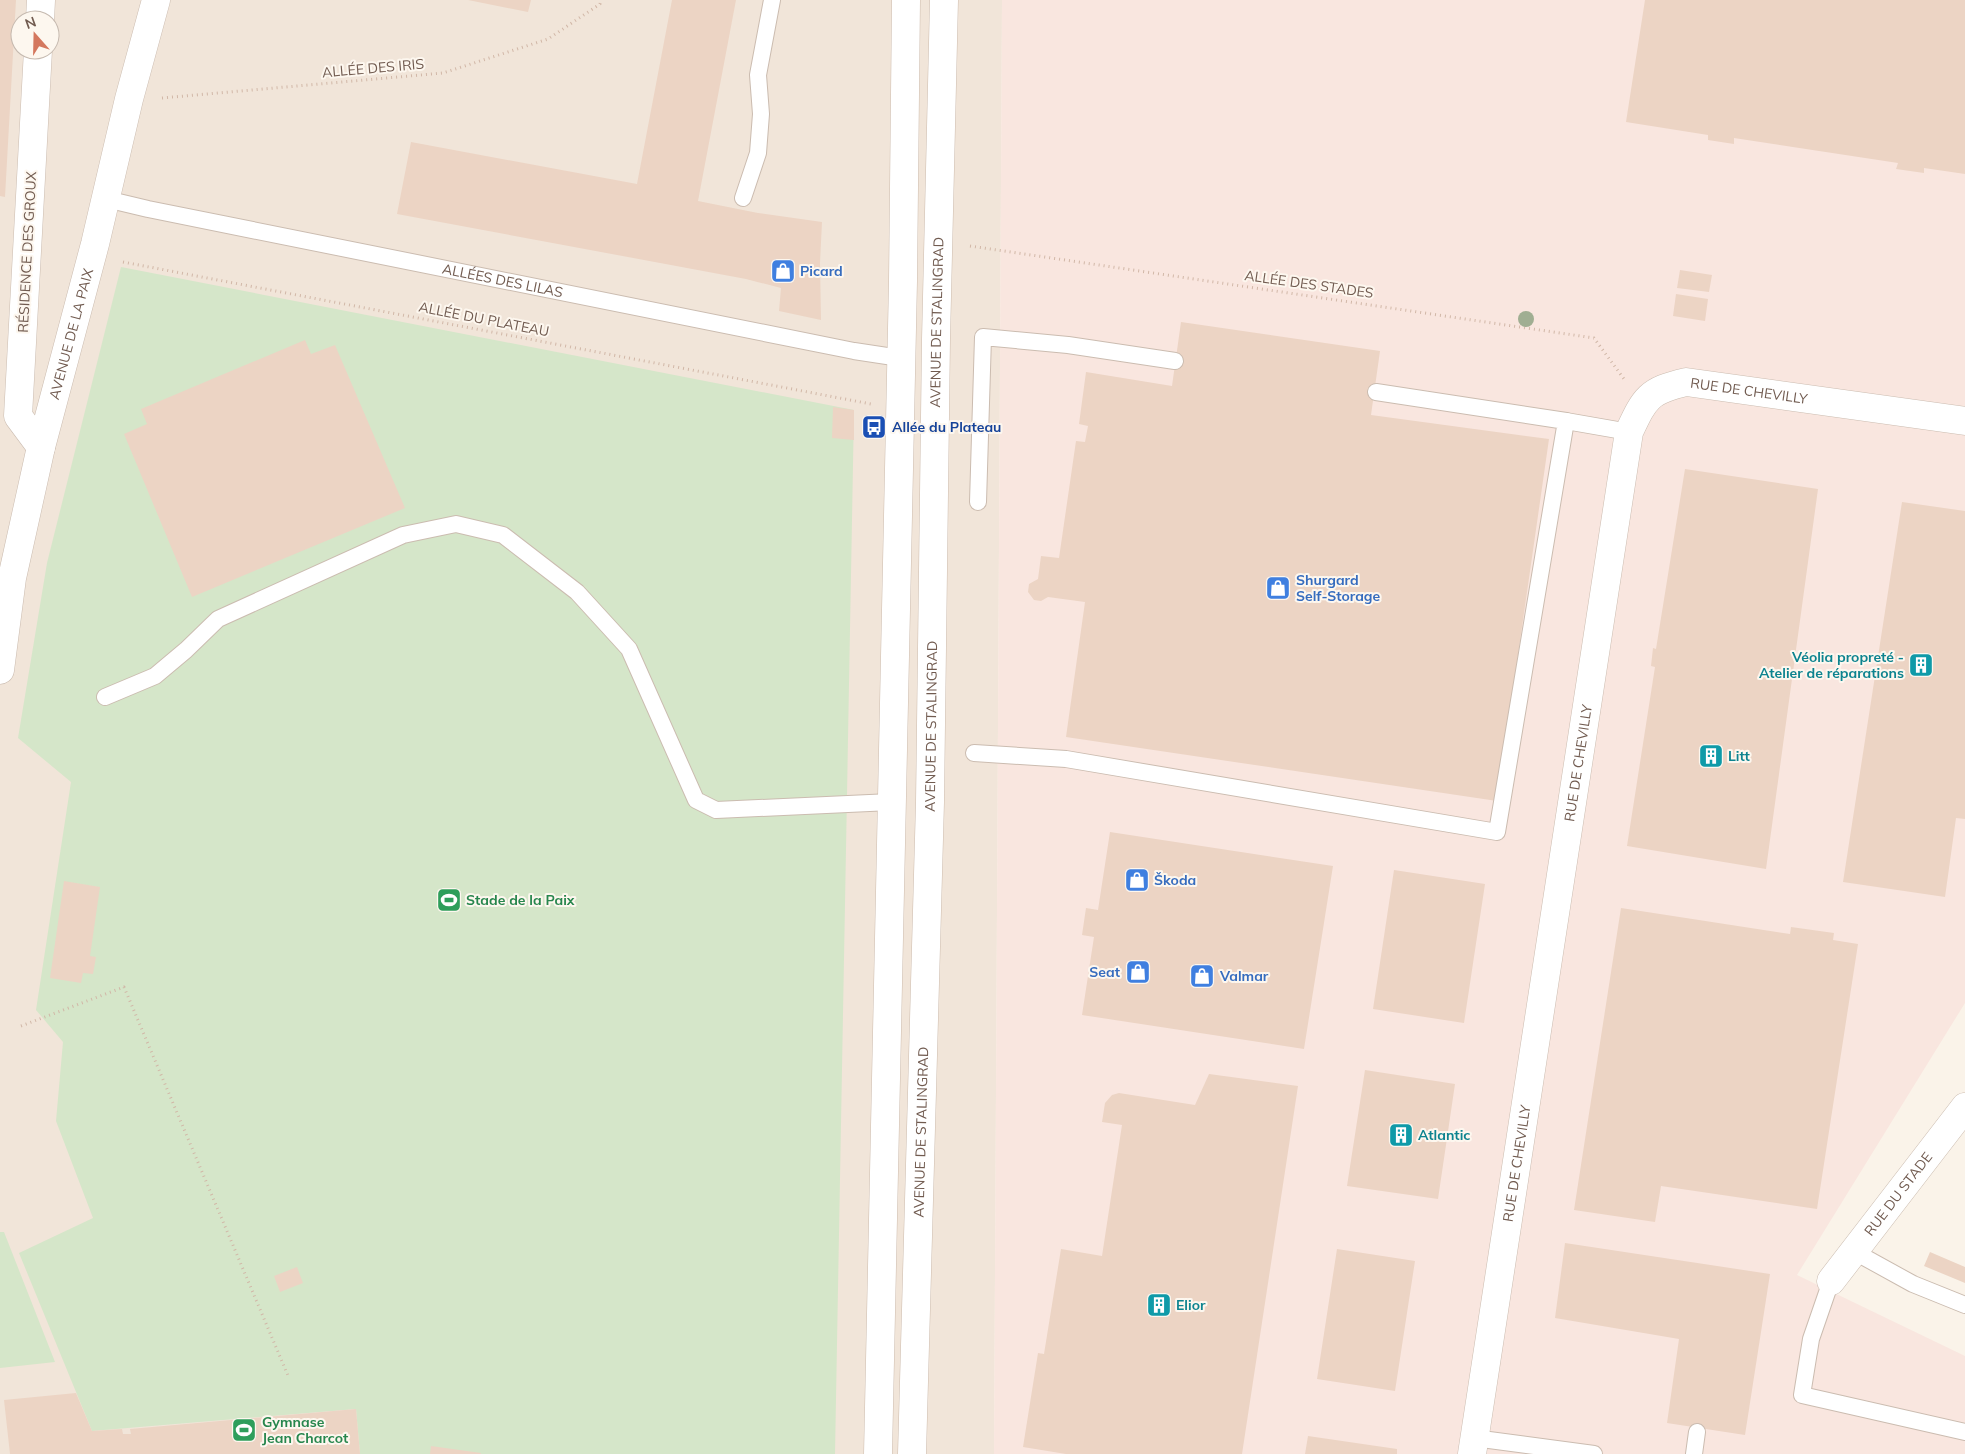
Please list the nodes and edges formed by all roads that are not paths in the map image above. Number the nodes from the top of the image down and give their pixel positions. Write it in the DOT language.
graph roads {
  1 [pos="156,0"];
  2 [pos="772,0"];
  3 [pos="906,0"];
  4 [pos="944,0"];
  5 [pos="37,60"];
  6 [pos="743,198"];
  7 [pos="106,199"];
  8 [pos="900,358"];
  9 [pos="1175,361"];
  10 [pos="1376,392"];
  11 [pos="1566,421"];
  12 [pos="1965,421"];
  13 [pos="1629,432"];
  14 [pos="41,447"];
  15 [pos="978,502"];
  16 [pos="0,670"];
  17 [pos="105,697"];
  18 [pos="974,753"];
  19 [pos="891,802"];
  20 [pos="1965,1108"];
  21 [pos="1853,1251"];
  22 [pos="1830,1281"];
  23 [pos="1965,1305"];
  24 [pos="1697,1432"];
  25 [pos="1965,1432"];
  26 [pos="1473,1446"];
  27 [pos="878,1454"];
  28 [pos="912,1454"];
  29 [pos="1594,1454"];
  30 [pos="1694,1454"];
  1 -- 7 [label="main road, AVENUE DE LA PAIX"];
  2 -- 6 [label="lane"];
  3 -- 8 [label="main road"];
  4 -- 28 [label="main road, AVENUE DE STALINGRAD"];
  5 -- 14 [label="main road, RÉSIDENCE DES GROUX"];
  7 -- 8 [label="lane, ALLÉES DES LILAS"];
  7 -- 14 [label="main road, AVENUE DE LA PAIX"];
  8 -- 19 [label="main road"];
  9 -- 15 [label="lane"];
  10 -- 11 [label="lane"];
  11 -- 13 [label="lane"];
  11 -- 18 [label="lane"];
  12 -- 13 [label="main road, RUE DE CHEVILLY"];
  13 -- 26 [label="main road, RUE DE CHEVILLY"];
  14 -- 16 [label="main road, AVENUE DE LA PAIX"];
  17 -- 19 [label="lane"];
  19 -- 27 [label="main road"];
  20 -- 21 [label="main road, RUE DU STADE"];
  21 -- 22 [label="main road, RUE DU STADE"];
  21 -- 23 [label="lane"];
  22 -- 25 [label="lane"];
  24 -- 30 [label="lane"];
  26 -- 29 [label="lane"];
}
